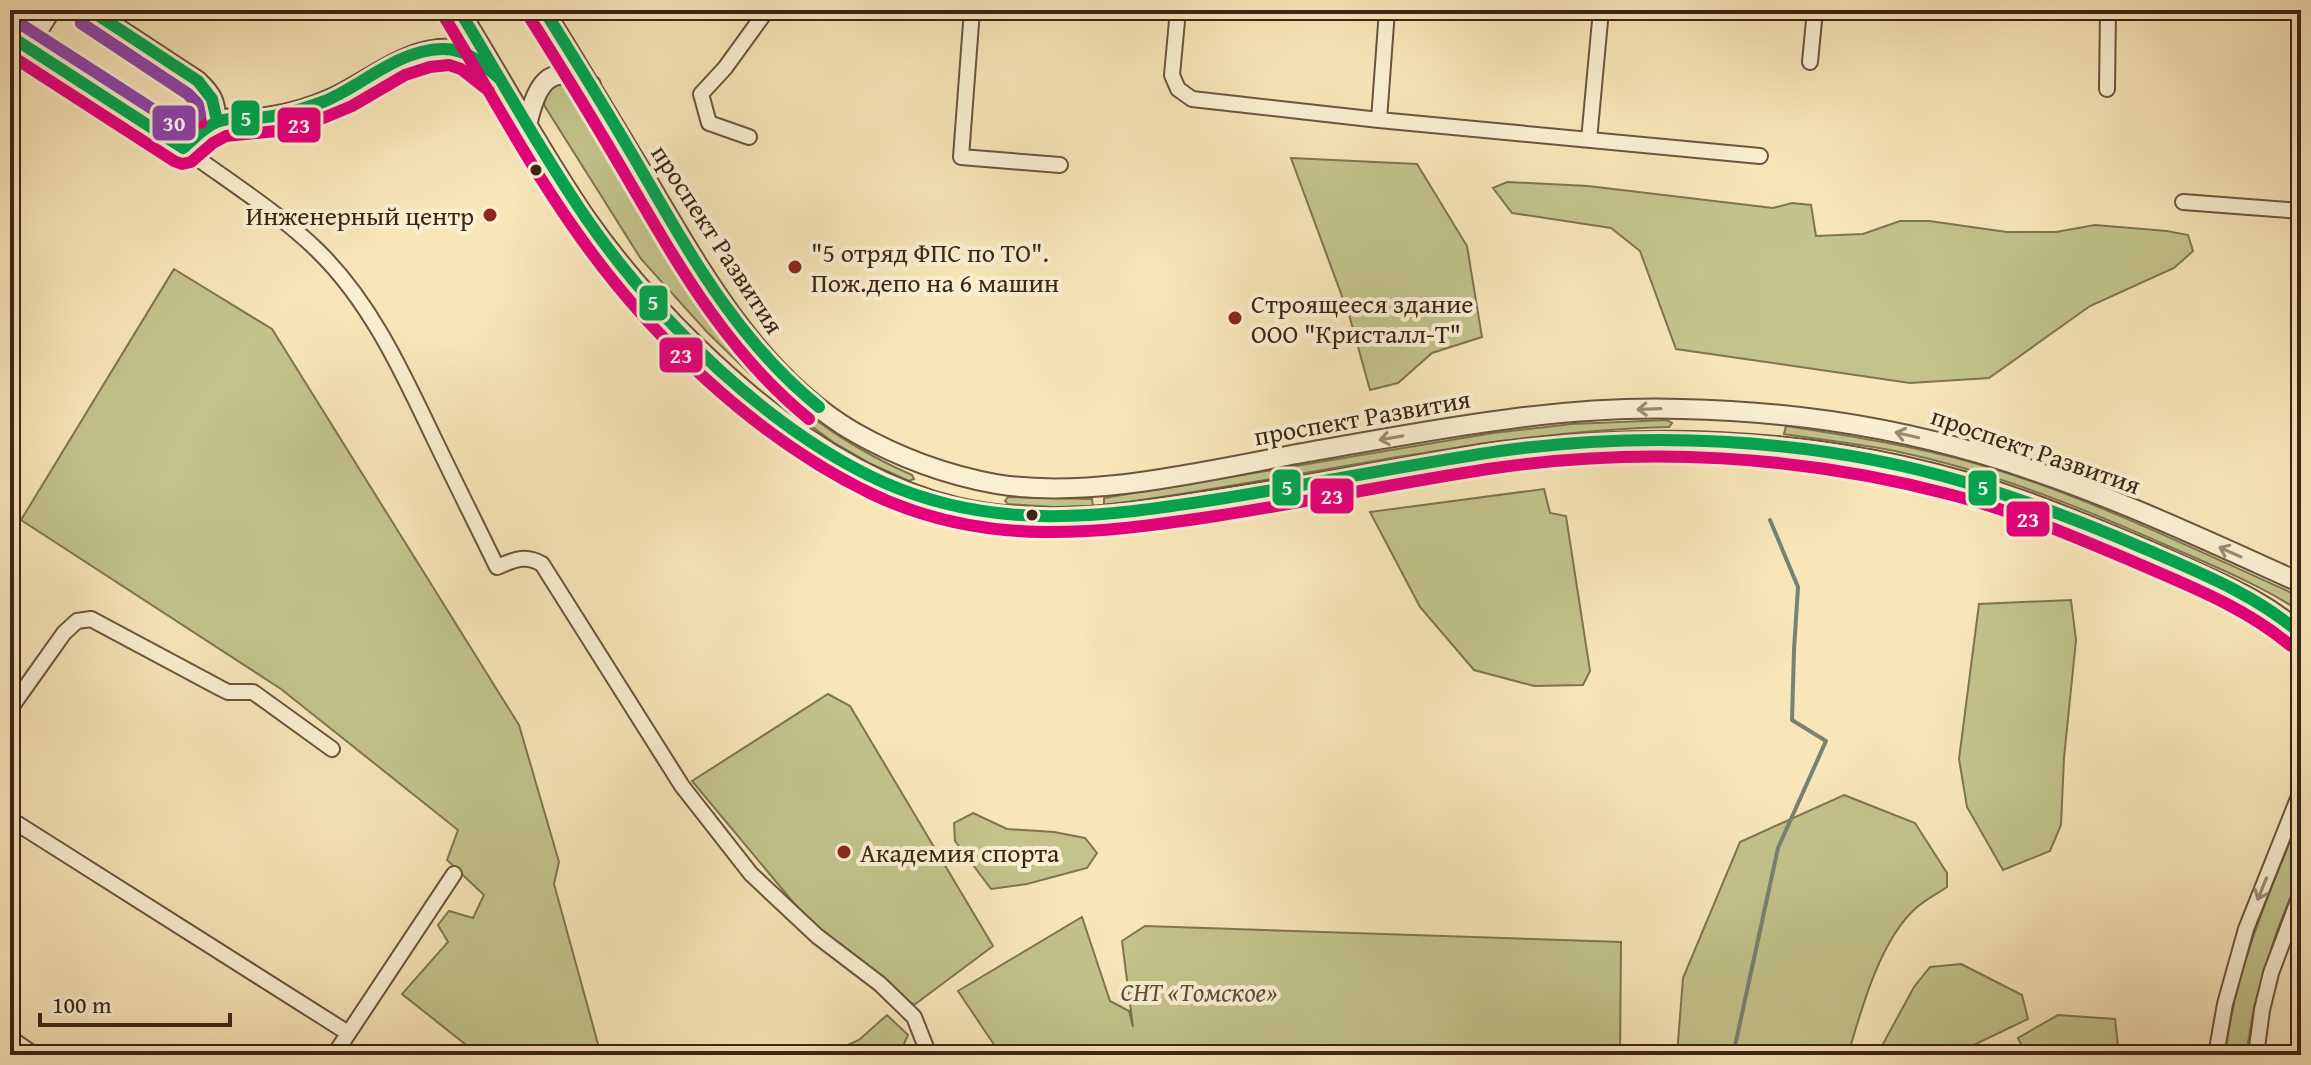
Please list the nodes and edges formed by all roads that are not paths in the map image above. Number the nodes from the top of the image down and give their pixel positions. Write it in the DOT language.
graph roads {
  1 [pos="51,10"];
  2 [pos="90,10"];
  3 [pos="459,10"];
  4 [pos="544,10"];
  5 [pos="767,10"];
  6 [pos="972,10"];
  7 [pos="1178,10"];
  8 [pos="1387,10"];
  9 [pos="1601,10"];
  10 [pos="1815,10"];
  11 [pos="2108,10"];
  12 [pos="10,36"];
  13 [pos="28,47"];
  14 [pos="1810,62"];
  15 [pos="500,79"];
  16 [pos="591,85"];
  17 [pos="2107,89"];
  18 [pos="1379,120"];
  19 [pos="217,121"];
  20 [pos="527,126"];
  21 [pos="749,137"];
  22 [pos="1589,140"];
  23 [pos="183,148"];
  24 [pos="1760,156"];
  25 [pos="1060,165"];
  26 [pos="2183,202"];
  27 [pos="2301,211"];
  28 [pos="1678,408"];
  29 [pos="1765,413"];
  30 [pos="1680,440"];
  31 [pos="1763,444"];
  32 [pos="925,466"];
  33 [pos="1001,485"];
  34 [pos="915,494"];
  35 [pos="996,515"];
  36 [pos="2301,583"];
  37 [pos="2301,634"];
  38 [pos="10,709"];
  39 [pos="332,749"];
  40 [pos="2301,791"];
  41 [pos="10,819"];
  42 [pos="454,874"];
  43 [pos="2301,893"];
  44 [pos="348,1033"];
  45 [pos="10,1038"];
  46 [pos="35,1055"];
  47 [pos="334,1055"];
  48 [pos="929,1055"];
  49 [pos="2216,1055"];
  50 [pos="2256,1055"];
  1 -- 13 [label="street"];
  2 -- 19 [label="street"];
  3 -- 15 [label="street, проспект Развития"];
  4 -- 16 [label="street, проспект Развития"];
  5 -- 21 [label="street"];
  6 -- 25 [label="street"];
  7 -- 18 [label="street"];
  8 -- 18 [label="street"];
  9 -- 22 [label="street"];
  10 -- 14 [label="street"];
  11 -- 17 [label="street"];
  12 -- 13 [label="street"];
  13 -- 23 [label="street"];
  15 -- 19 [label="street"];
  15 -- 20 [label="street, проспект Развития"];
  16 -- 20 [label="street"];
  16 -- 32 [label="street, проспект Развития"];
  18 -- 22 [label="street"];
  19 -- 23 [label="street"];
  20 -- 34 [label="street, проспект Развития"];
  22 -- 24 [label="street"];
  23 -- 48 [label="street"];
  26 -- 27 [label="street"];
  28 -- 29 [label="street, проспект Развития"];
  28 -- 30 [label="street"];
  28 -- 33 [label="street, проспект Развития, one-way"];
  29 -- 31 [label="street"];
  36 -- 29 [label="street, проспект Развития, one-way"];
  30 -- 31 [label="street, проспект Развития"];
  30 -- 35 [label="street, проспект Развития"];
  31 -- 37 [label="street, проспект Развития"];
  32 -- 33 [label="street, проспект Развития"];
  32 -- 34 [label="street"];
  33 -- 35 [label="street"];
  34 -- 35 [label="street, проспект Развития"];
  38 -- 39 [label="street"];
  40 -- 49 [label="street, one-way"];
  41 -- 44 [label="street"];
  42 -- 44 [label="street"];
  43 -- 50 [label="street"];
  44 -- 47 [label="street"];
  45 -- 46 [label="street"];
}
